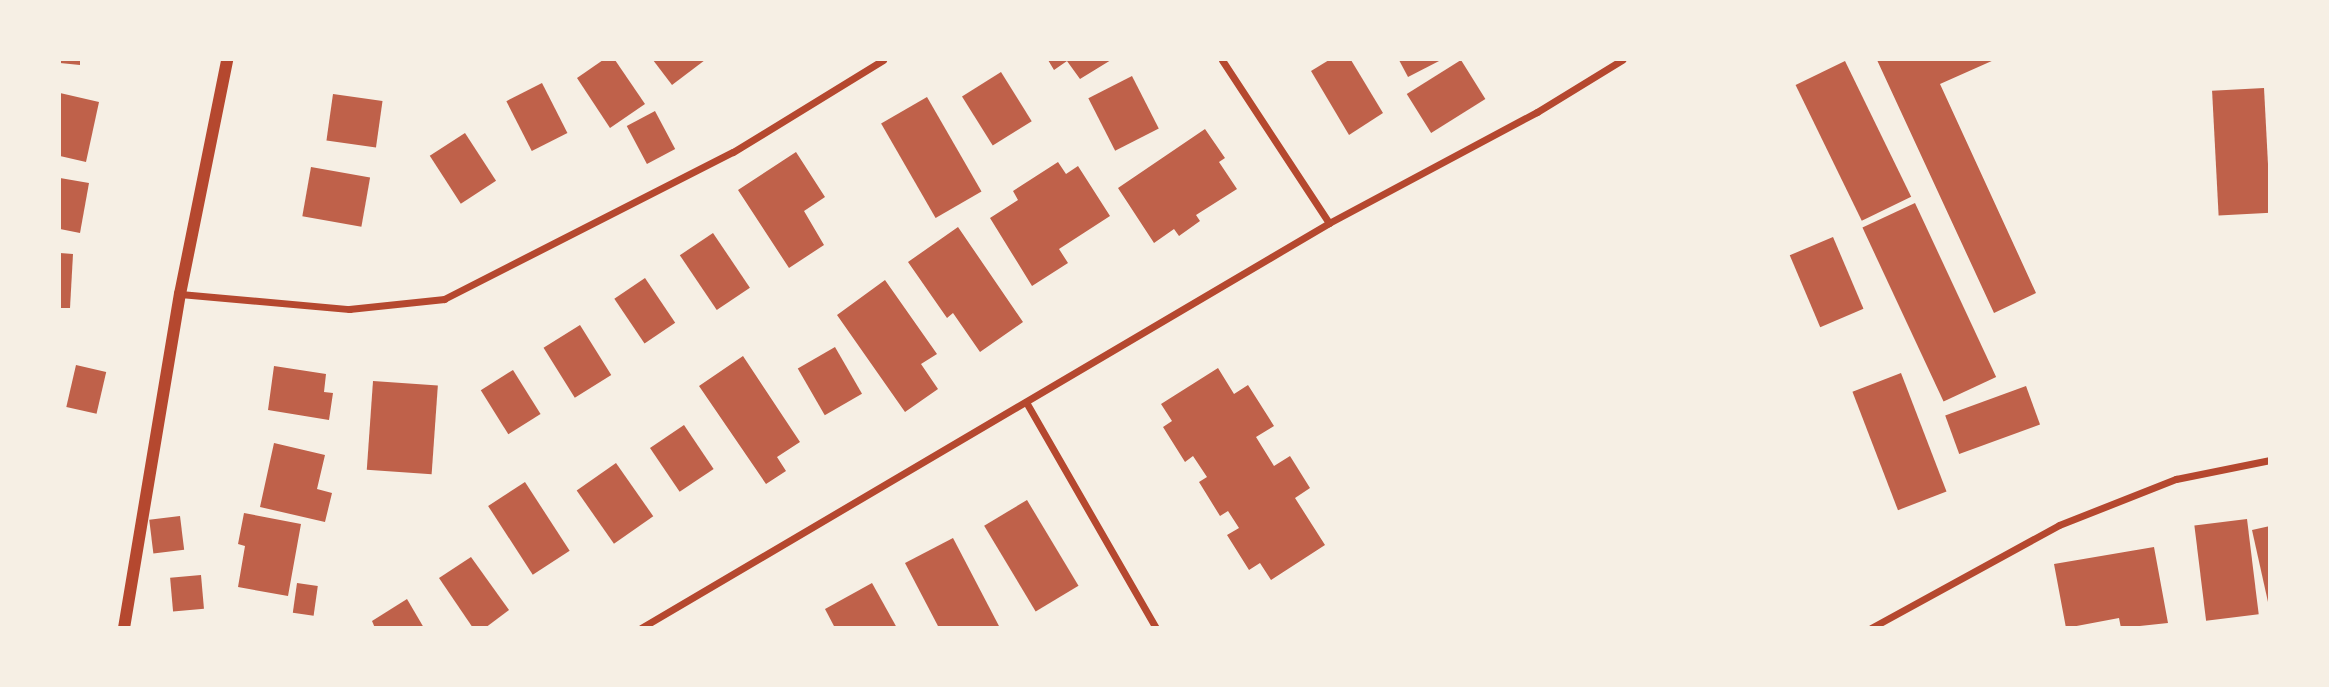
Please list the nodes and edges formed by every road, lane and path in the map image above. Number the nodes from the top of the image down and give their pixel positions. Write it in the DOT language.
graph roads {
  1 [pos="227,60"];
  2 [pos="883,60"];
  3 [pos="1222,60"];
  4 [pos="1622,60"];
  5 [pos="1329,223"];
  6 [pos="180,294"];
  7 [pos="1026,402"];
  8 [pos="2270,460"];
  9 [pos="124,628"];
  10 [pos="641,628"];
  11 [pos="1156,628"];
  12 [pos="1871,628"];
  1 -- 6 [label="street"];
  2 -- 6 [label="street"];
  3 -- 5 [label="street"];
  4 -- 5 [label="street"];
  5 -- 7 [label="street"];
  6 -- 9 [label="street"];
  7 -- 10 [label="street"];
  7 -- 11 [label="street"];
  8 -- 12 [label="street"];
}
